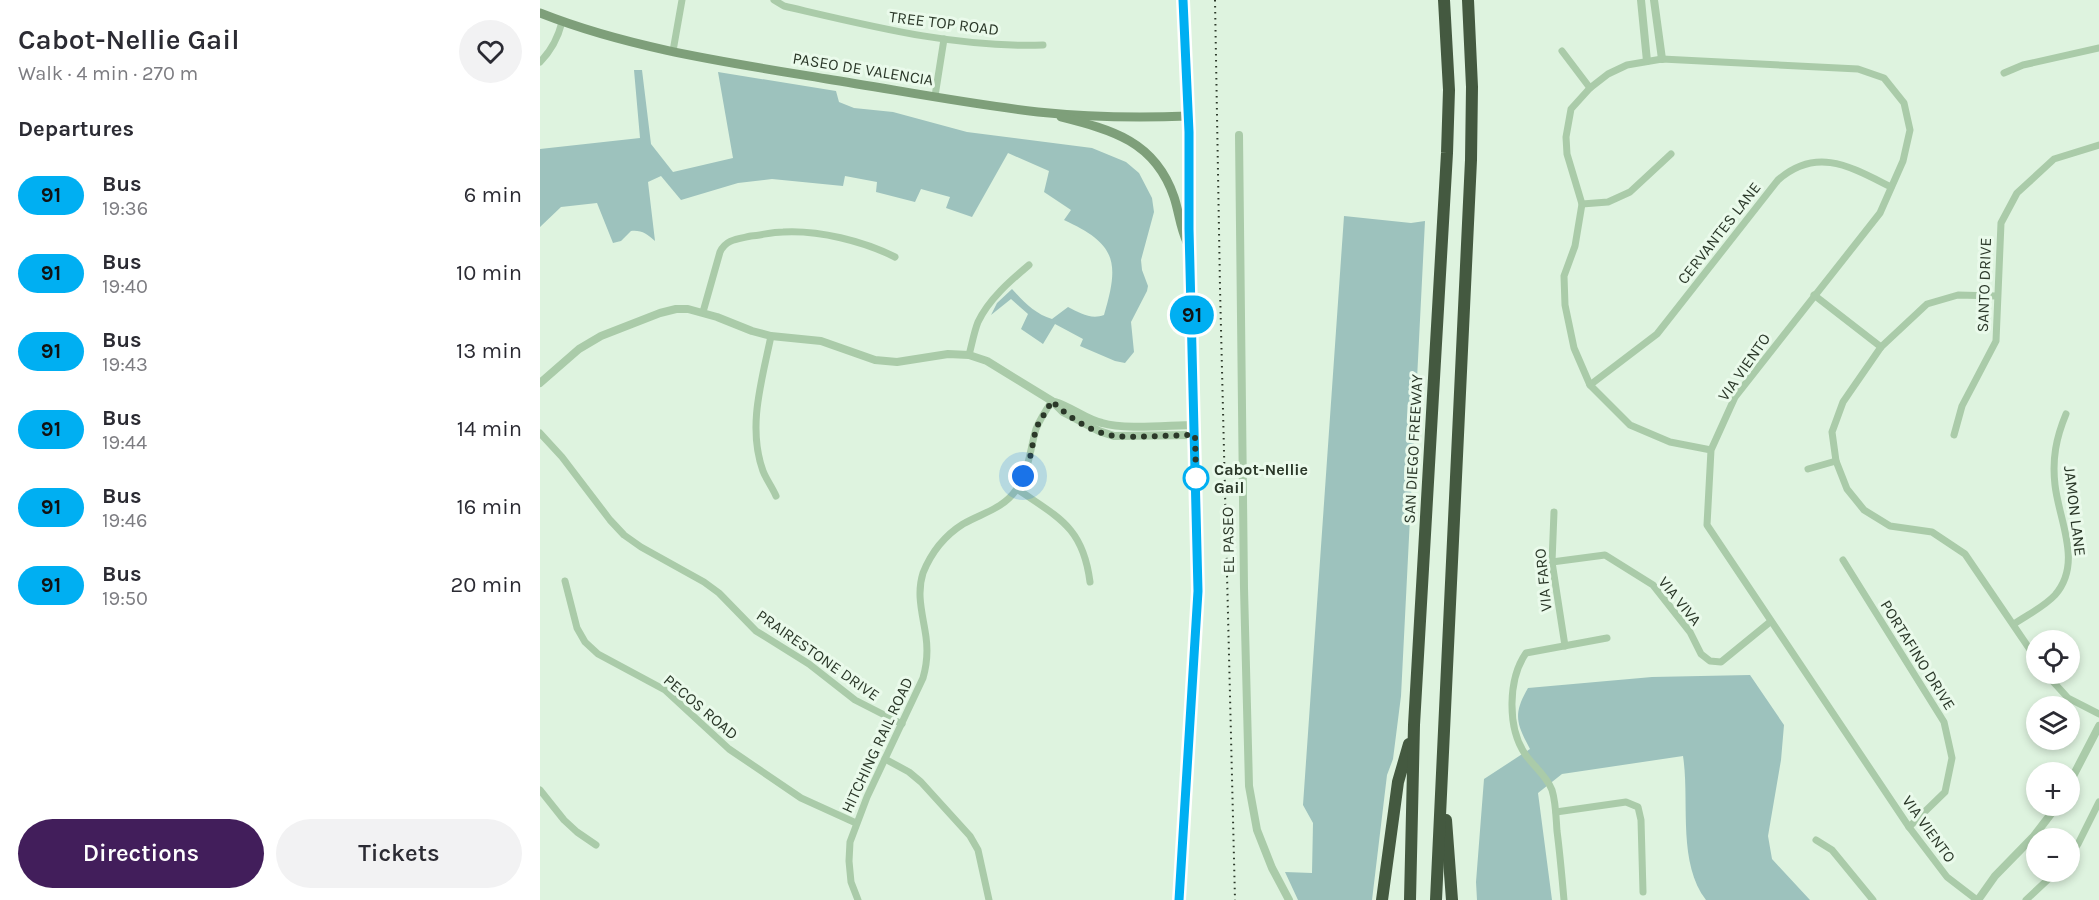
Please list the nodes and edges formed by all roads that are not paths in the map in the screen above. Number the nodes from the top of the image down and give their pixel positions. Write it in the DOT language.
graph roads {
  1 [pos="682,0"];
  2 [pos="774,0"];
  3 [pos="1183,0"];
  4 [pos="1444,0"];
  5 [pos="1468,0"];
  6 [pos="1641,0"];
  7 [pos="1654,0"];
  8 [pos="540,13"];
  9 [pos="562,22"];
  10 [pos="944,39"];
  11 [pos="1043,45"];
  12 [pos="2099,48"];
  13 [pos="673,51"];
  14 [pos="1562,51"];
  15 [pos="1662,59"];
  16 [pos="1647,61"];
  17 [pos="540,62"];
  18 [pos="2004,73"];
  19 [pos="1590,88"];
  20 [pos="935,96"];
  21 [pos="1038,112"];
  22 [pos="1188,116"];
  23 [pos="1239,135"];
  24 [pos="2099,145"];
  25 [pos="1671,154"];
  26 [pos="1891,187"];
  27 [pos="1582,204"];
  28 [pos="1189,247"];
  29 [pos="895,257"];
  30 [pos="1029,265"];
  31 [pos="1814,295"];
  32 [pos="1996,296"];
  33 [pos="703,312"];
  34 [pos="771,336"];
  35 [pos="1881,348"];
  36 [pos="969,355"];
  37 [pos="540,382"];
  38 [pos="1590,385"];
  39 [pos="1052,401"];
  40 [pos="2066,414"];
  41 [pos="1195,425"];
  42 [pos="540,433"];
  43 [pos="1195,435"];
  44 [pos="1954,435"];
  45 [pos="1711,450"];
  46 [pos="1836,460"];
  47 [pos="1808,469"];
  48 [pos="1017,489"];
  49 [pos="776,496"];
  50 [pos="1554,512"];
  51 [pos="1843,560"];
  52 [pos="1552,562"];
  53 [pos="565,581"];
  54 [pos="1090,582"];
  55 [pos="1770,622"];
  56 [pos="2014,624"];
  57 [pos="1607,638"];
  58 [pos="2026,643"];
  59 [pos="1565,646"];
  60 [pos="2055,684"];
  61 [pos="2099,714"];
  62 [pos="902,724"];
  63 [pos="1414,725"];
  64 [pos="2099,726"];
  65 [pos="885,759"];
  66 [pos="2080,763"];
  67 [pos="1442,773"];
  68 [pos="540,790"];
  69 [pos="2099,802"];
  70 [pos="1556,812"];
  71 [pos="2049,816"];
  72 [pos="856,823"];
  73 [pos="1909,827"];
  74 [pos="1816,840"];
  75 [pos="2080,840"];
  76 [pos="596,845"];
  77 [pos="2045,882"];
  78 [pos="1643,892"];
  79 [pos="858,900"];
  80 [pos="989,900"];
  81 [pos="1179,900"];
  82 [pos="1289,900"];
  83 [pos="1382,900"];
  84 [pos="1410,900"];
  85 [pos="1436,900"];
  86 [pos="1452,900"];
  87 [pos="1564,900"];
  88 [pos="1873,900"];
  89 [pos="1978,900"];
  90 [pos="2026,900"];
  1 -- 13 [label="street"];
  2 -- 10 [label="street, TREE TOP ROAD"];
  3 -- 22 [label="main road"];
  4 -- 63 [label="highway, SAN DIEGO FREEWAY"];
  5 -- 67 [label="highway"];
  6 -- 16 [label="street"];
  7 -- 15 [label="street"];
  8 -- 9 [label="main road, PASEO DE VALENCIA"];
  9 -- 13 [label="main road, PASEO DE VALENCIA"];
  9 -- 17 [label="street"];
  10 -- 11 [label="street, TREE TOP ROAD"];
  10 -- 20 [label="street"];
  12 -- 18 [label="street"];
  13 -- 20 [label="main road, PASEO DE VALENCIA"];
  14 -- 19 [label="street"];
  15 -- 16 [label="street, VIA VIENTO"];
  15 -- 26 [label="street, VIA VIENTO"];
  16 -- 19 [label="street, VIA VIENTO"];
  19 -- 27 [label="street, VIA VIENTO"];
  20 -- 21 [label="main road, PASEO DE VALENCIA"];
  21 -- 22 [label="main road, PASEO DE VALENCIA"];
  21 -- 28 [label="main road"];
  22 -- 28 [label="main road"];
  23 -- 82 [label="street, EL PASEO"];
  24 -- 32 [label="street, SANTO DRIVE"];
  25 -- 27 [label="street"];
  26 -- 31 [label="street, VIA VIENTO"];
  26 -- 38 [label="street, CERVANTES LANE"];
  27 -- 38 [label="street"];
  28 -- 41 [label="main road"];
  29 -- 33 [label="street"];
  30 -- 36 [label="street"];
  31 -- 35 [label="street"];
  31 -- 45 [label="street, VIA VIENTO"];
  32 -- 35 [label="street"];
  32 -- 44 [label="street, SANTO DRIVE"];
  33 -- 34 [label="street"];
  33 -- 37 [label="street"];
  34 -- 36 [label="street"];
  34 -- 49 [label="street"];
  35 -- 46 [label="street"];
  36 -- 39 [label="street"];
  38 -- 45 [label="street"];
  39 -- 41 [label="street"];
  39 -- 43 [label="street"];
  39 -- 48 [label="street, HITCHING RAIL ROAD"];
  40 -- 56 [label="street, JAMON LANE"];
  41 -- 43 [label="main road"];
  42 -- 62 [label="street, PRAIRESTONE DRIVE"];
  43 -- 81 [label="main road"];
  45 -- 55 [label="street, VIA VIENTO"];
  46 -- 47 [label="street"];
  46 -- 56 [label="street"];
  48 -- 54 [label="street"];
  48 -- 62 [label="street, HITCHING RAIL ROAD"];
  50 -- 52 [label="street, VIA FARO"];
  51 -- 73 [label="street, PORTAFINO DRIVE"];
  52 -- 55 [label="street, VIA VIVA"];
  52 -- 59 [label="street, VIA FARO"];
  53 -- 72 [label="street, PECOS ROAD"];
  55 -- 73 [label="street, VIA VIENTO"];
  56 -- 58 [label="street"];
  57 -- 59 [label="street"];
  59 -- 70 [label="street"];
  60 -- 61 [label="street"];
  62 -- 65 [label="street, HITCHING RAIL ROAD"];
  63 -- 83 [label="highway"];
  63 -- 84 [label="highway, SAN DIEGO FREEWAY"];
  64 -- 66 [label="street"];
  65 -- 72 [label="street, HITCHING RAIL ROAD"];
  65 -- 80 [label="street"];
  67 -- 85 [label="highway"];
  67 -- 86 [label="highway"];
  68 -- 76 [label="street"];
  69 -- 75 [label="street"];
  70 -- 78 [label="street"];
  70 -- 87 [label="street"];
  71 -- 89 [label="street"];
  72 -- 79 [label="street, HITCHING RAIL ROAD"];
  73 -- 89 [label="street, VIA VIENTO"];
  74 -- 88 [label="street"];
  77 -- 90 [label="street"];
}
